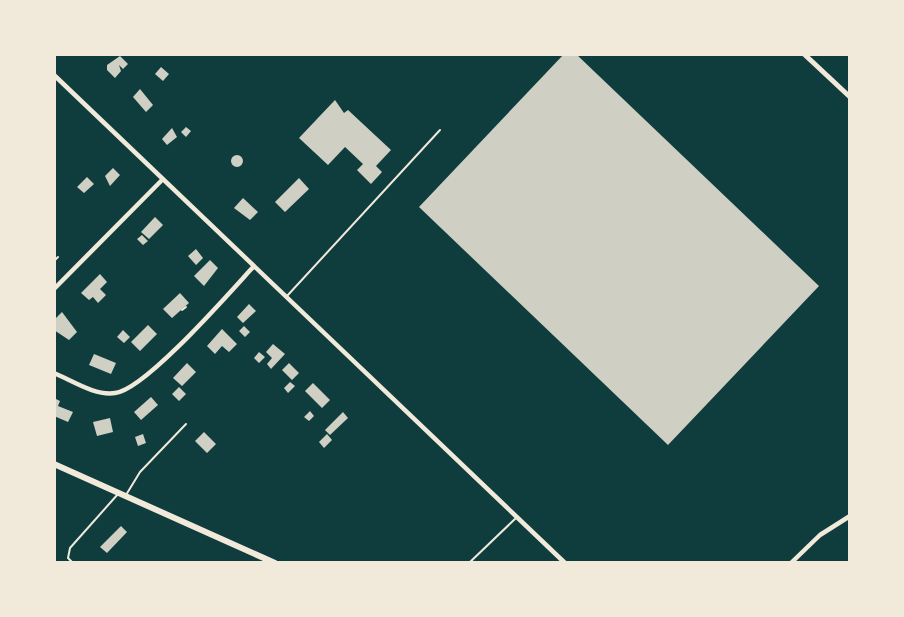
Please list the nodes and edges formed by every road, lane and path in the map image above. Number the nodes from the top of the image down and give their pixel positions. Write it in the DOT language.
graph roads {
  1 [pos="804,54"];
  2 [pos="54,75"];
  3 [pos="850,97"];
  4 [pos="440,130"];
  5 [pos="163,179"];
  6 [pos="58,257"];
  7 [pos="54,261"];
  8 [pos="254,266"];
  9 [pos="54,289"];
  10 [pos="287,297"];
  11 [pos="186,307"];
  12 [pos="182,310"];
  13 [pos="54,373"];
  14 [pos="187,424"];
  15 [pos="54,464"];
  16 [pos="122,494"];
  17 [pos="850,516"];
  18 [pos="517,517"];
  19 [pos="73,563"];
  20 [pos="275,563"];
  21 [pos="469,563"];
  22 [pos="565,563"];
  23 [pos="791,563"];
  1 -- 3 [label="street"];
  2 -- 5 [label="street"];
  4 -- 10 [label="lane"];
  5 -- 8 [label="street"];
  5 -- 9 [label="street"];
  6 -- 7 [label="path"];
  8 -- 10 [label="street"];
  8 -- 13 [label="street"];
  10 -- 18 [label="street"];
  11 -- 12 [label="path"];
  14 -- 16 [label="lane"];
  15 -- 16 [label="main road"];
  16 -- 19 [label="lane"];
  16 -- 20 [label="main road"];
  17 -- 23 [label="street"];
  18 -- 21 [label="lane"];
  18 -- 22 [label="street"];
}
